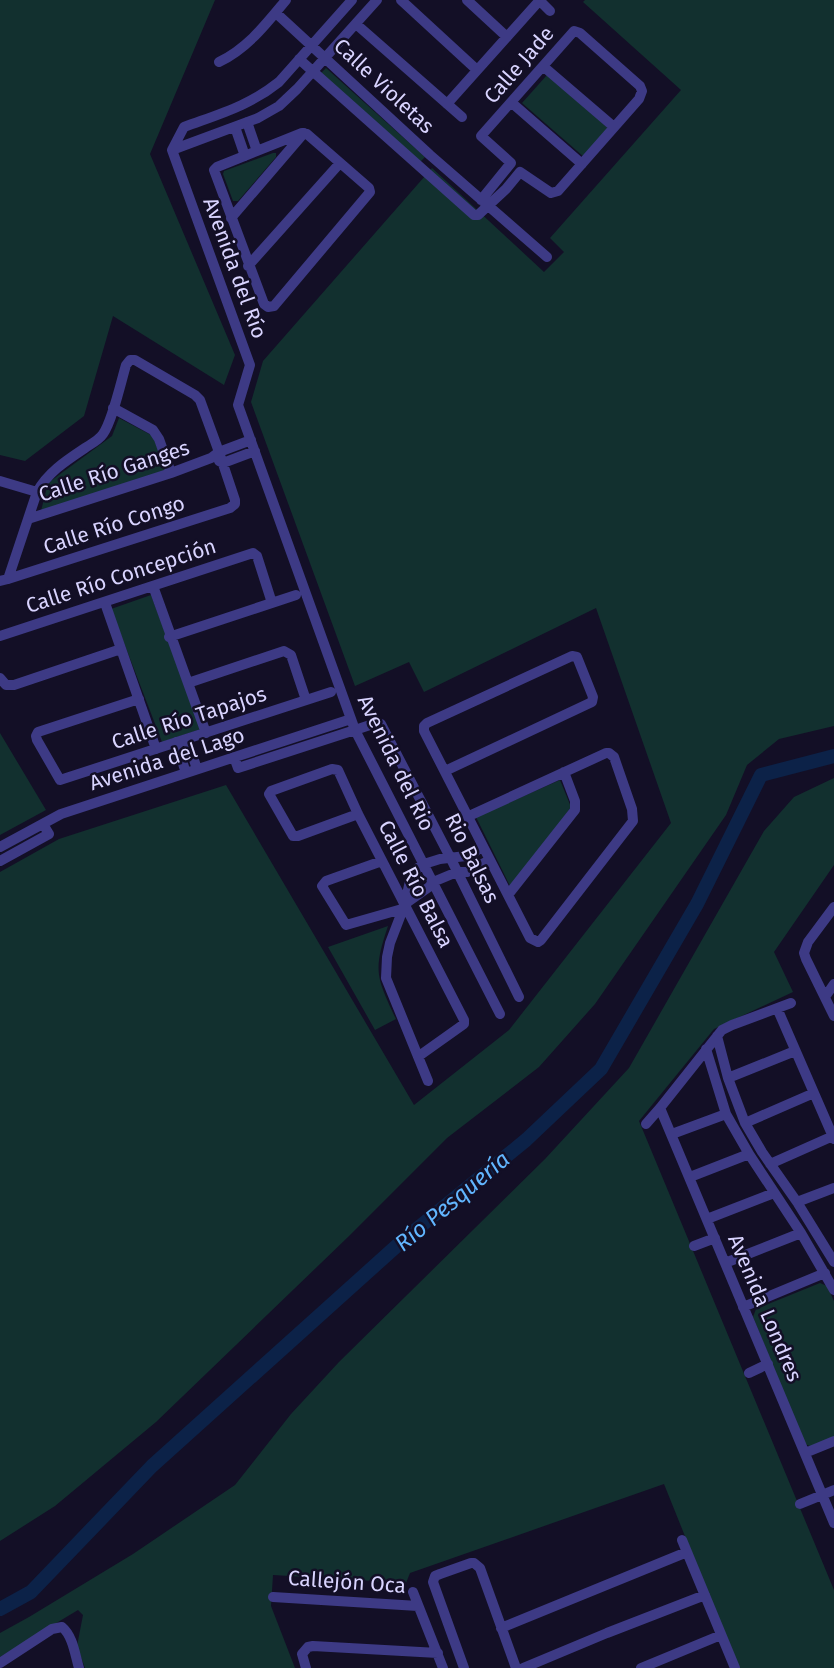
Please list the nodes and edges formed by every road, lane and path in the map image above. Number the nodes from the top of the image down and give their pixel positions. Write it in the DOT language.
graph roads {
  1 [pos="286,0"];
  2 [pos="352,0"];
  3 [pos="377,0"];
  4 [pos="401,0"];
  5 [pos="467,0"];
  6 [pos="539,0"];
  7 [pos="550,11"];
  8 [pos="276,13"];
  9 [pos="356,24"];
  10 [pos="506,37"];
  11 [pos="313,45"];
  12 [pos="326,57"];
  13 [pos="299,59"];
  14 [pos="219,62"];
  15 [pos="544,66"];
  16 [pos="477,70"];
  17 [pos="313,71"];
  18 [pos="512,103"];
  19 [pos="447,104"];
  20 [pos="235,109"];
  21 [pos="462,117"];
  22 [pos="241,125"];
  23 [pos="614,127"];
  24 [pos="305,133"];
  25 [pos="172,150"];
  26 [pos="257,151"];
  27 [pos="430,155"];
  28 [pos="246,156"];
  29 [pos="340,163"];
  30 [pos="582,164"];
  31 [pos="419,166"];
  32 [pos="485,203"];
  33 [pos="231,218"];
  34 [pos="547,257"];
  35 [pos="248,266"];
  36 [pos="113,408"];
  37 [pos="251,440"];
  38 [pos="255,451"];
  39 [pos="216,455"];
  40 [pos="223,463"];
  41 [pos="171,473"];
  42 [pos="0,481"];
  43 [pos="37,492"];
  44 [pos="28,519"];
  45 [pos="4,580"];
  46 [pos="153,586"];
  47 [pos="296,595"];
  48 [pos="104,603"];
  49 [pos="272,603"];
  50 [pos="0,636"];
  51 [pos="170,637"];
  52 [pos="121,649"];
  53 [pos="1,680"];
  54 [pos="188,683"];
  55 [pos="331,692"];
  56 [pos="139,699"];
  57 [pos="306,700"];
  58 [pos="351,719"];
  59 [pos="355,730"];
  60 [pos="206,733"];
  61 [pos="187,739"];
  62 [pos="176,742"];
  63 [pos="156,749"];
  64 [pos="234,757"];
  65 [pos="197,769"];
  66 [pos="445,771"];
  67 [pos="564,772"];
  68 [pos="186,773"];
  69 [pos="358,814"];
  70 [pos="469,816"];
  71 [pos="43,824"];
  72 [pos="482,845"];
  73 [pos="0,847"];
  74 [pos="451,859"];
  75 [pos="490,860"];
  76 [pos="0,861"];
  77 [pos="382,861"];
  78 [pos="424,864"];
  79 [pos="457,872"];
  80 [pos="433,882"];
  81 [pos="508,895"];
  82 [pos="404,907"];
  83 [pos="834,907"];
  84 [pos="834,984"];
  85 [pos="519,997"];
  86 [pos="825,997"];
  87 [pos="791,1003"];
  88 [pos="777,1008"];
  89 [pos="500,1014"];
  90 [pos="834,1016"];
  91 [pos="717,1036"];
  92 [pos="706,1049"];
  93 [pos="794,1051"];
  94 [pos="419,1056"];
  95 [pos="728,1078"];
  96 [pos="428,1081"];
  97 [pos="814,1093"];
  98 [pos="660,1108"];
  99 [pos="726,1114"];
  100 [pos="745,1123"];
  101 [pos="646,1124"];
  102 [pos="672,1134"];
  103 [pos="833,1138"];
  104 [pos="749,1154"];
  105 [pos="770,1164"];
  106 [pos="690,1177"];
  107 [pos="834,1188"];
  108 [pos="774,1193"];
  109 [pos="797,1202"];
  110 [pos="707,1219"];
  111 [pos="801,1233"];
  112 [pos="715,1238"];
  113 [pos="834,1238"];
  114 [pos="822,1242"];
  115 [pos="695,1246"];
  116 [pos="809,1247"];
  117 [pos="834,1262"];
  118 [pos="725,1263"];
  119 [pos="825,1273"];
  120 [pos="834,1290"];
  121 [pos="743,1307"];
  122 [pos="768,1364"];
  123 [pos="749,1373"];
  124 [pos="834,1441"];
  125 [pos="805,1453"];
  126 [pos="834,1490"];
  127 [pos="822,1495"];
  128 [pos="800,1504"];
  129 [pos="834,1523"];
  130 [pos="682,1540"];
  131 [pos="687,1552"];
  132 [pos="413,1592"];
  133 [pos="705,1595"];
  134 [pos="273,1597"];
  135 [pos="418,1606"];
  136 [pos="501,1628"];
  137 [pos="721,1635"];
  138 [pos="438,1653"];
  139 [pos="0,1663"];
  140 [pos="79,1668"];
  141 [pos="306,1668"];
  142 [pos="443,1668"];
  143 [pos="464,1668"];
  144 [pos="516,1668"];
  145 [pos="523,1668"];
  146 [pos="641,1668"];
  147 [pos="735,1668"];
  1 -- 8 [label="street"];
  2 -- 11 [label="street"];
  3 -- 9 [label="street"];
  4 -- 16 [label="street"];
  5 -- 10 [label="street"];
  6 -- 7 [label="street"];
  6 -- 10 [label="street"];
  8 -- 11 [label="street, Calle Violetas"];
  8 -- 14 [label="street"];
  9 -- 12 [label="street"];
  9 -- 19 [label="street"];
  10 -- 16 [label="street"];
  11 -- 12 [label="street, Calle Violetas"];
  11 -- 13 [label="street"];
  12 -- 17 [label="street"];
  12 -- 27 [label="street, Calle Violetas"];
  13 -- 17 [label="street, Calle Violetas"];
  13 -- 20 [label="street"];
  15 -- 18 [label="street, Calle Jade"];
  15 -- 23 [label="street"];
  15 -- 23 [label="street, Calle Jade"];
  16 -- 19 [label="street"];
  17 -- 22 [label="street"];
  17 -- 31 [label="street, Calle Violetas"];
  18 -- 30 [label="street"];
  18 -- 32 [label="street, Calle Jade"];
  19 -- 21 [label="street"];
  20 -- 22 [label="street"];
  20 -- 25 [label="street"];
  22 -- 25 [label="street"];
  22 -- 26 [label="street"];
  22 -- 28 [label="street"];
  23 -- 30 [label="street, Calle Jade"];
  24 -- 26 [label="street"];
  24 -- 29 [label="street"];
  24 -- 33 [label="street"];
  25 -- 37 [label="street, Avenida del Río"];
  26 -- 28 [label="street"];
  27 -- 31 [label="street, Calle Violetas"];
  27 -- 32 [label="street, Calle Violetas"];
  28 -- 33 [label="street"];
  29 -- 35 [label="street"];
  29 -- 35 [label="street"];
  30 -- 32 [label="street, Calle Jade"];
  31 -- 32 [label="street, Calle Violetas"];
  32 -- 34 [label="street, Calle Violetas"];
  33 -- 35 [label="street"];
  36 -- 39 [label="street"];
  36 -- 41 [label="street"];
  36 -- 43 [label="street"];
  37 -- 38 [label="street, Avenida del Rio"];
  37 -- 39 [label="street, Calle Río Ganges"];
  38 -- 40 [label="street, Calle Río Ganges"];
  38 -- 58 [label="street, Avenida del Rio"];
  39 -- 40 [label="street"];
  39 -- 41 [label="street, Calle Río Ganges"];
  40 -- 45 [label="street, Calle Río Congo"];
  41 -- 44 [label="street, Calle Río Ganges"];
  42 -- 43 [label="street"];
  43 -- 44 [label="street"];
  44 -- 45 [label="street"];
  46 -- 48 [label="street, Calle Río Concepción"];
  46 -- 49 [label="street, Calle Río Concepción"];
  46 -- 51 [label="street"];
  47 -- 49 [label="street"];
  48 -- 50 [label="street, Calle Río Concepción"];
  48 -- 52 [label="street"];
  49 -- 51 [label="street"];
  51 -- 54 [label="street"];
  52 -- 53 [label="street"];
  52 -- 56 [label="street"];
  54 -- 57 [label="street"];
  54 -- 60 [label="street"];
  55 -- 57 [label="street, Calle Río Tapajos"];
  56 -- 63 [label="street"];
  56 -- 63 [label="street, Calle Río Tapajos"];
  57 -- 60 [label="street, Calle Río Tapajos"];
  58 -- 59 [label="street, Avenida del Rio"];
  58 -- 64 [label="street, Avenida del Lago"];
  59 -- 64 [label="street, Avenida del Lago"];
  59 -- 74 [label="street, Rio Balsas"];
  59 -- 78 [label="street, Avenida del Rio"];
  60 -- 61 [label="street, Calle Río Tapajos"];
  61 -- 62 [label="street, Calle Río Tapajos"];
  61 -- 65 [label="street"];
  62 -- 63 [label="street, Calle Río Tapajos"];
  62 -- 68 [label="street"];
  64 -- 65 [label="street, Avenida del Lago"];
  65 -- 68 [label="street, Avenida del Lago"];
  66 -- 66 [label="street"];
  66 -- 70 [label="street"];
  67 -- 70 [label="street"];
  67 -- 81 [label="street"];
  67 -- 81 [label="street"];
  68 -- 71 [label="street, Avenida del Lago"];
  69 -- 69 [label="street, Calle Río Balsa"];
  69 -- 77 [label="street, Calle Río Balsa"];
  70 -- 72 [label="street"];
  71 -- 73 [label="street, Avenida del Lago"];
  71 -- 76 [label="street"];
  72 -- 74 [label="street"];
  72 -- 75 [label="street"];
  74 -- 78 [label="street"];
  74 -- 79 [label="street, Rio Balsas"];
  75 -- 79 [label="street"];
  75 -- 81 [label="street"];
  77 -- 82 [label="street, Calle Río Balsa"];
  77 -- 82 [label="street"];
  78 -- 80 [label="street, Avenida del Rio"];
  78 -- 82 [label="street"];
  79 -- 80 [label="street"];
  79 -- 85 [label="street, Rio Balsas"];
  80 -- 82 [label="street"];
  80 -- 89 [label="street, Avenida del Rio"];
  82 -- 94 [label="street"];
  82 -- 94 [label="street, Calle Río Balsa"];
  83 -- 86 [label="street"];
  84 -- 86 [label="street"];
  86 -- 90 [label="street"];
  87 -- 88 [label="street"];
  88 -- 91 [label="street"];
  88 -- 93 [label="street"];
  91 -- 92 [label="street"];
  91 -- 95 [label="street"];
  92 -- 98 [label="street"];
  92 -- 99 [label="street"];
  93 -- 95 [label="street"];
  93 -- 97 [label="street"];
  94 -- 96 [label="street"];
  95 -- 100 [label="street"];
  97 -- 100 [label="street"];
  97 -- 103 [label="street"];
  98 -- 101 [label="street"];
  98 -- 102 [label="street, Avenida Londres"];
  99 -- 102 [label="street"];
  99 -- 104 [label="street"];
  100 -- 105 [label="street"];
  102 -- 106 [label="street, Avenida Londres"];
  103 -- 105 [label="street"];
  104 -- 106 [label="street"];
  104 -- 108 [label="street"];
  105 -- 109 [label="street"];
  106 -- 110 [label="street, Avenida Londres"];
  107 -- 109 [label="street"];
  108 -- 110 [label="street"];
  108 -- 111 [label="street"];
  109 -- 114 [label="street"];
  110 -- 112 [label="street, Avenida Londres"];
  111 -- 116 [label="street"];
  111 -- 118 [label="street"];
  112 -- 115 [label="street"];
  112 -- 118 [label="street, Avenida Londres"];
  113 -- 114 [label="street"];
  114 -- 116 [label="street"];
  114 -- 117 [label="street"];
  116 -- 119 [label="street"];
  118 -- 121 [label="street, Avenida Londres"];
  119 -- 120 [label="street"];
  119 -- 121 [label="street"];
  121 -- 122 [label="street, Avenida Londres"];
  122 -- 123 [label="street"];
  122 -- 125 [label="street, Avenida Londres"];
  124 -- 125 [label="street"];
  125 -- 127 [label="street, Avenida Londres"];
  126 -- 127 [label="street"];
  127 -- 128 [label="street"];
  127 -- 129 [label="street, Avenida Londres"];
  130 -- 131 [label="street"];
  131 -- 133 [label="street"];
  131 -- 136 [label="street"];
  132 -- 135 [label="street"];
  133 -- 137 [label="street"];
  133 -- 145 [label="street"];
  134 -- 135 [label="street, Callejón Oca"];
  135 -- 138 [label="street"];
  136 -- 143 [label="street"];
  136 -- 144 [label="street"];
  137 -- 146 [label="street"];
  137 -- 147 [label="street"];
  138 -- 141 [label="street"];
  138 -- 142 [label="street"];
  139 -- 140 [label="street"];
}
